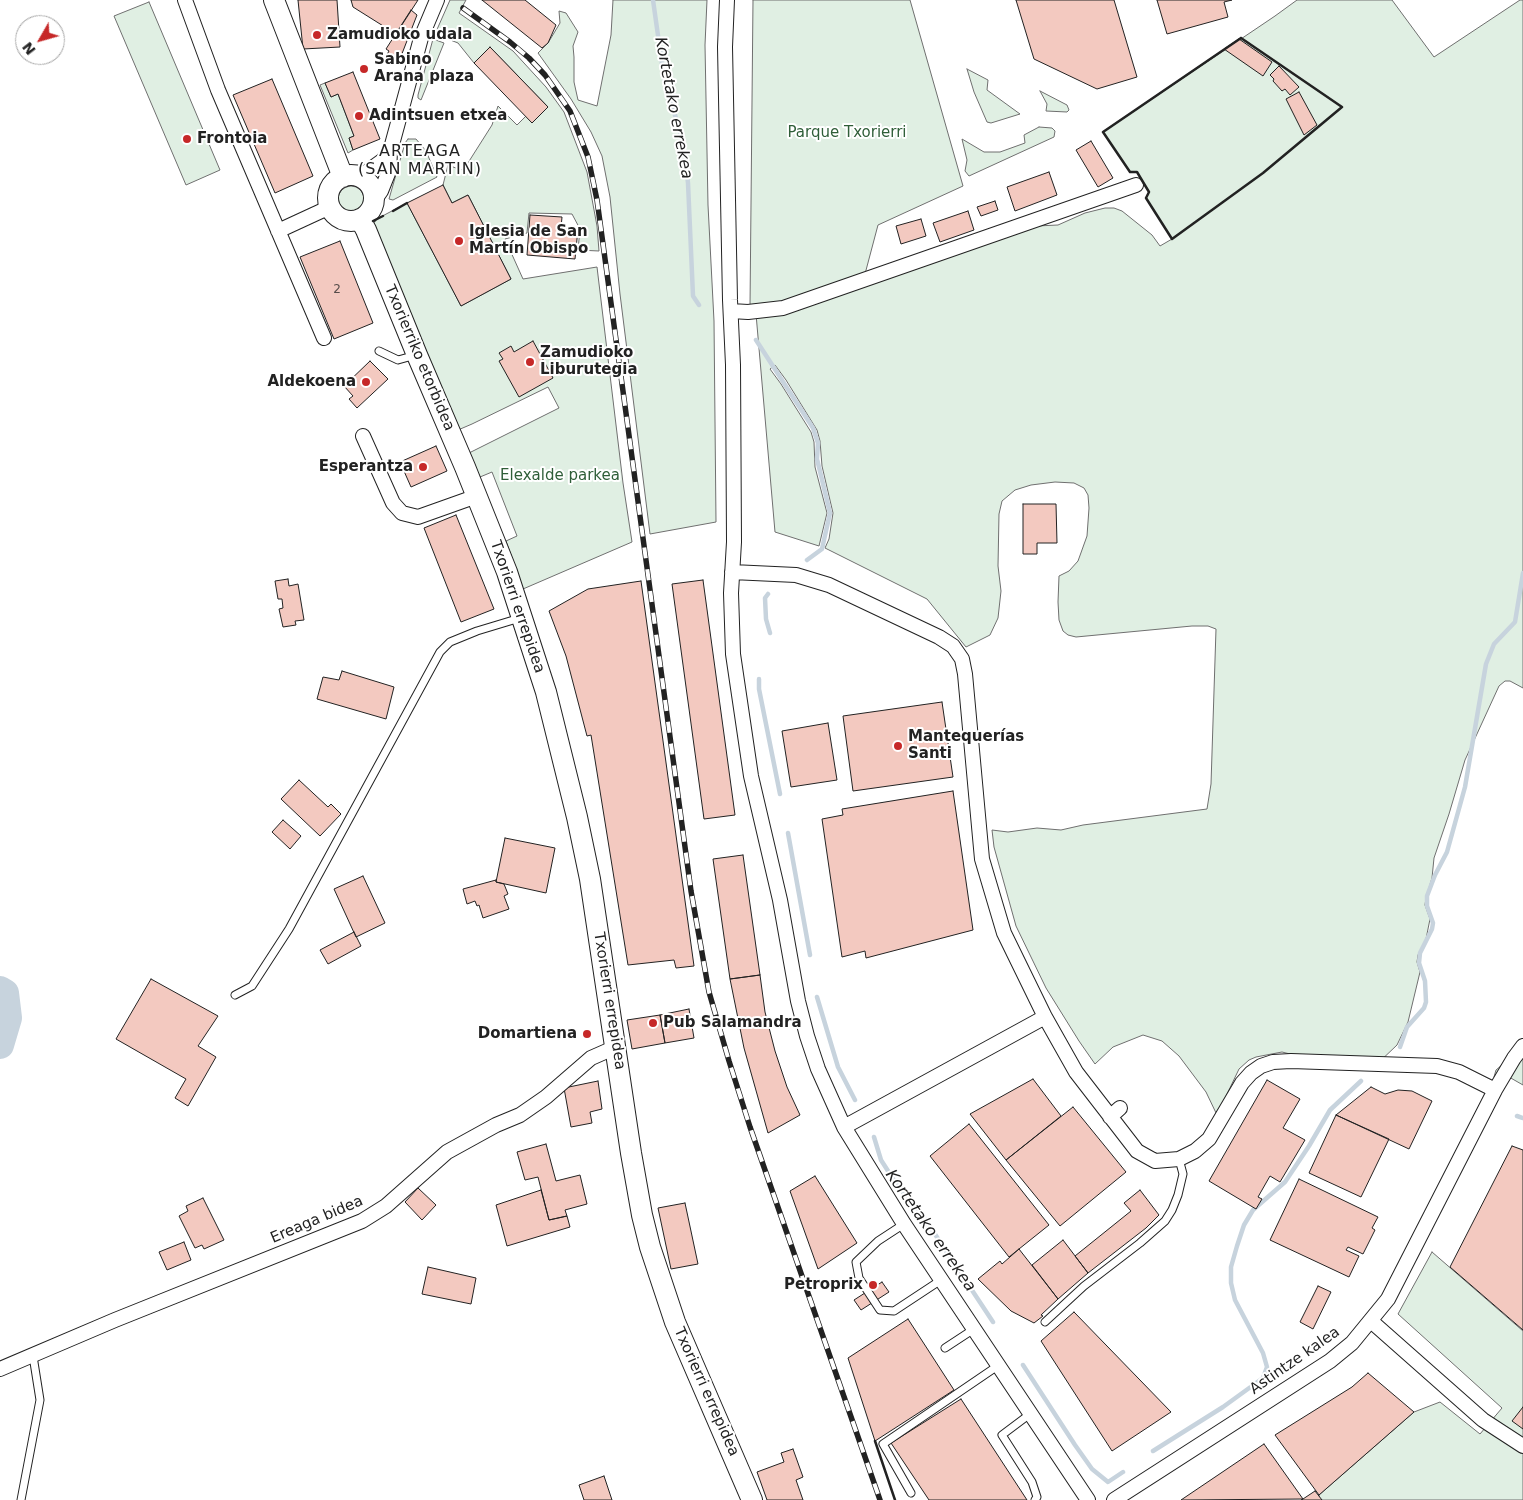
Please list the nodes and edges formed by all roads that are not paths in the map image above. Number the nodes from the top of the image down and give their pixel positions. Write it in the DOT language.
graph roads {
  1 [pos="185,0"];
  2 [pos="274,0"];
  3 [pos="437,0"];
  4 [pos="726,0"];
  5 [pos="390,152"];
  6 [pos="352,177"];
  7 [pos="1136,185"];
  8 [pos="374,201"];
  9 [pos="330,207"];
  10 [pos="360,219"];
  11 [pos="278,231"];
  12 [pos="731,312"];
  13 [pos="324,338"];
  14 [pos="379,351"];
  15 [pos="417,355"];
  16 [pos="363,436"];
  17 [pos="477,496"];
  18 [pos="732,572"];
  19 [pos="522,617"];
  20 [pos="235,995"];
  21 [pos="1045,1017"];
  22 [pos="1523,1046"];
  23 [pos="616,1047"];
  24 [pos="1495,1090"];
  25 [pos="844,1127"];
  26 [pos="1179,1159"];
  27 [pos="904,1224"];
  28 [pos="941,1280"];
  29 [pos="1371,1321"];
  30 [pos="1045,1322"];
  31 [pos="974,1328"];
  32 [pos="945,1348"];
  33 [pos="33,1356"];
  34 [pos="999,1365"];
  35 [pos="0,1370"];
  36 [pos="1030,1414"];
  37 [pos="1523,1446"];
  38 [pos="911,1494"];
  39 [pos="21,1500"];
  40 [pos="752,1500"];
  41 [pos="1035,1500"];
  42 [pos="1088,1500"];
  43 [pos="1114,1500"];
  1 -- 11 [label="street"];
  2 -- 6 [label="street"];
  3 -- 5 [label="street"];
  4 -- 12 [label="street"];
  5 -- 6 [label="street"];
  5 -- 8 [label="street"];
  6 -- 8 [label="street"];
  6 -- 9 [label="street"];
  7 -- 12 [label="street"];
  8 -- 10 [label="street"];
  9 -- 10 [label="street"];
  9 -- 11 [label="street"];
  10 -- 15 [label="street, Txorierriko etorbidea"];
  11 -- 13 [label="street"];
  12 -- 18 [label="street"];
  14 -- 15 [label="lane"];
  15 -- 17 [label="street, Txorierriko etorbidea"];
  16 -- 17 [label="street"];
  17 -- 19 [label="street, Txorierri errepidea"];
  18 -- 21 [label="street"];
  18 -- 25 [label="street"];
  19 -- 20 [label="lane"];
  19 -- 23 [label="street, Txorierri errepidea"];
  21 -- 25 [label="street"];
  21 -- 26 [label="street"];
  22 -- 24 [label="street, Astintze kalea"];
  23 -- 33 [label="street, Ereaga bidea"];
  23 -- 40 [label="street, Txorierri errepidea"];
  24 -- 26 [label="street"];
  24 -- 29 [label="street, Astintze kalea"];
  25 -- 27 [label="street"];
  26 -- 30 [label="lane"];
  27 -- 28 [label="street"];
  27 -- 28 [label="lane"];
  28 -- 31 [label="street"];
  29 -- 37 [label="street"];
  29 -- 43 [label="street, Astintze kalea"];
  31 -- 32 [label="lane"];
  31 -- 34 [label="street"];
  33 -- 35 [label="street, Ereaga bidea"];
  33 -- 39 [label="lane"];
  34 -- 36 [label="street"];
  34 -- 38 [label="lane"];
  36 -- 41 [label="lane"];
  36 -- 42 [label="street"];
}
